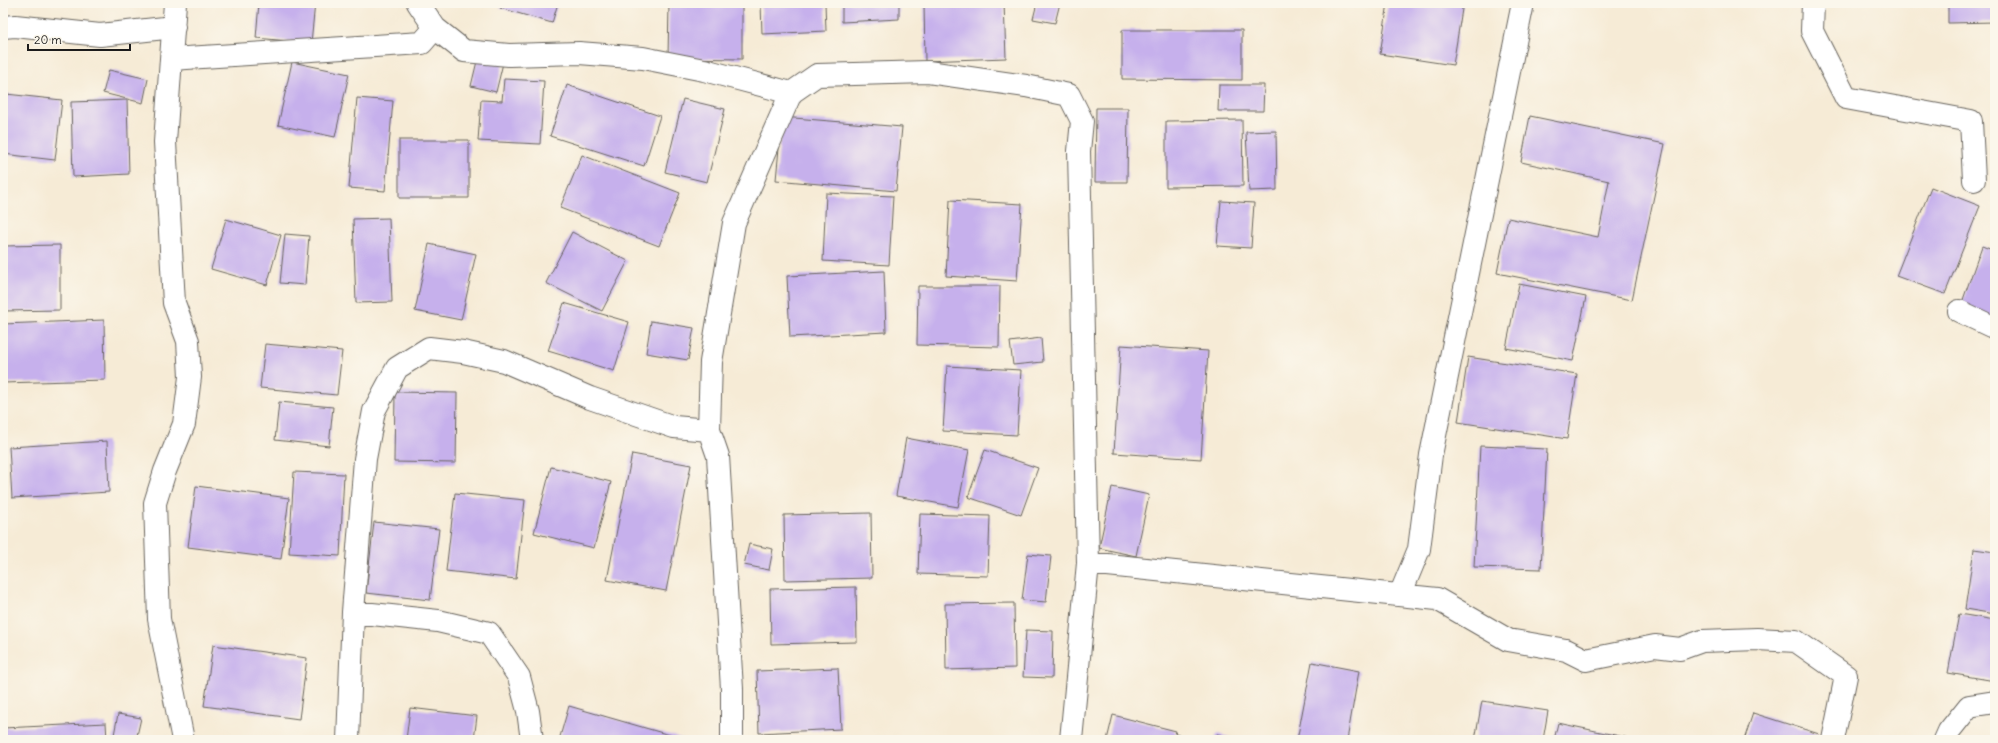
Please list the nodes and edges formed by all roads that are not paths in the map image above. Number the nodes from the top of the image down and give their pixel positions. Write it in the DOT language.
graph roads {
  1 [pos="175,3"];
  2 [pos="418,3"];
  3 [pos="1523,3"];
  4 [pos="1813,3"];
  5 [pos="3,27"];
  6 [pos="174,27"];
  7 [pos="435,28"];
  8 [pos="171,59"];
  9 [pos="791,93"];
  10 [pos="1974,180"];
  11 [pos="1959,311"];
  12 [pos="1995,328"];
  13 [pos="710,430"];
  14 [pos="1088,563"];
  15 [pos="1400,595"];
  16 [pos="353,612"];
  17 [pos="1995,702"];
  18 [pos="183,740"];
  19 [pos="348,740"];
  20 [pos="532,740"];
  21 [pos="732,740"];
  22 [pos="1071,740"];
  23 [pos="1833,740"];
  24 [pos="1945,740"];
  1 -- 6 [label="street"];
  2 -- 7 [label="street"];
  3 -- 15 [label="street"];
  4 -- 10 [label="street"];
  5 -- 6 [label="street"];
  6 -- 8 [label="street"];
  7 -- 8 [label="street"];
  7 -- 9 [label="street"];
  8 -- 18 [label="street"];
  9 -- 13 [label="street"];
  9 -- 14 [label="street"];
  11 -- 12 [label="street"];
  13 -- 16 [label="street"];
  13 -- 21 [label="street"];
  14 -- 15 [label="street"];
  14 -- 22 [label="street"];
  15 -- 23 [label="street"];
  16 -- 19 [label="street"];
  16 -- 20 [label="street"];
  17 -- 24 [label="street"];
}
